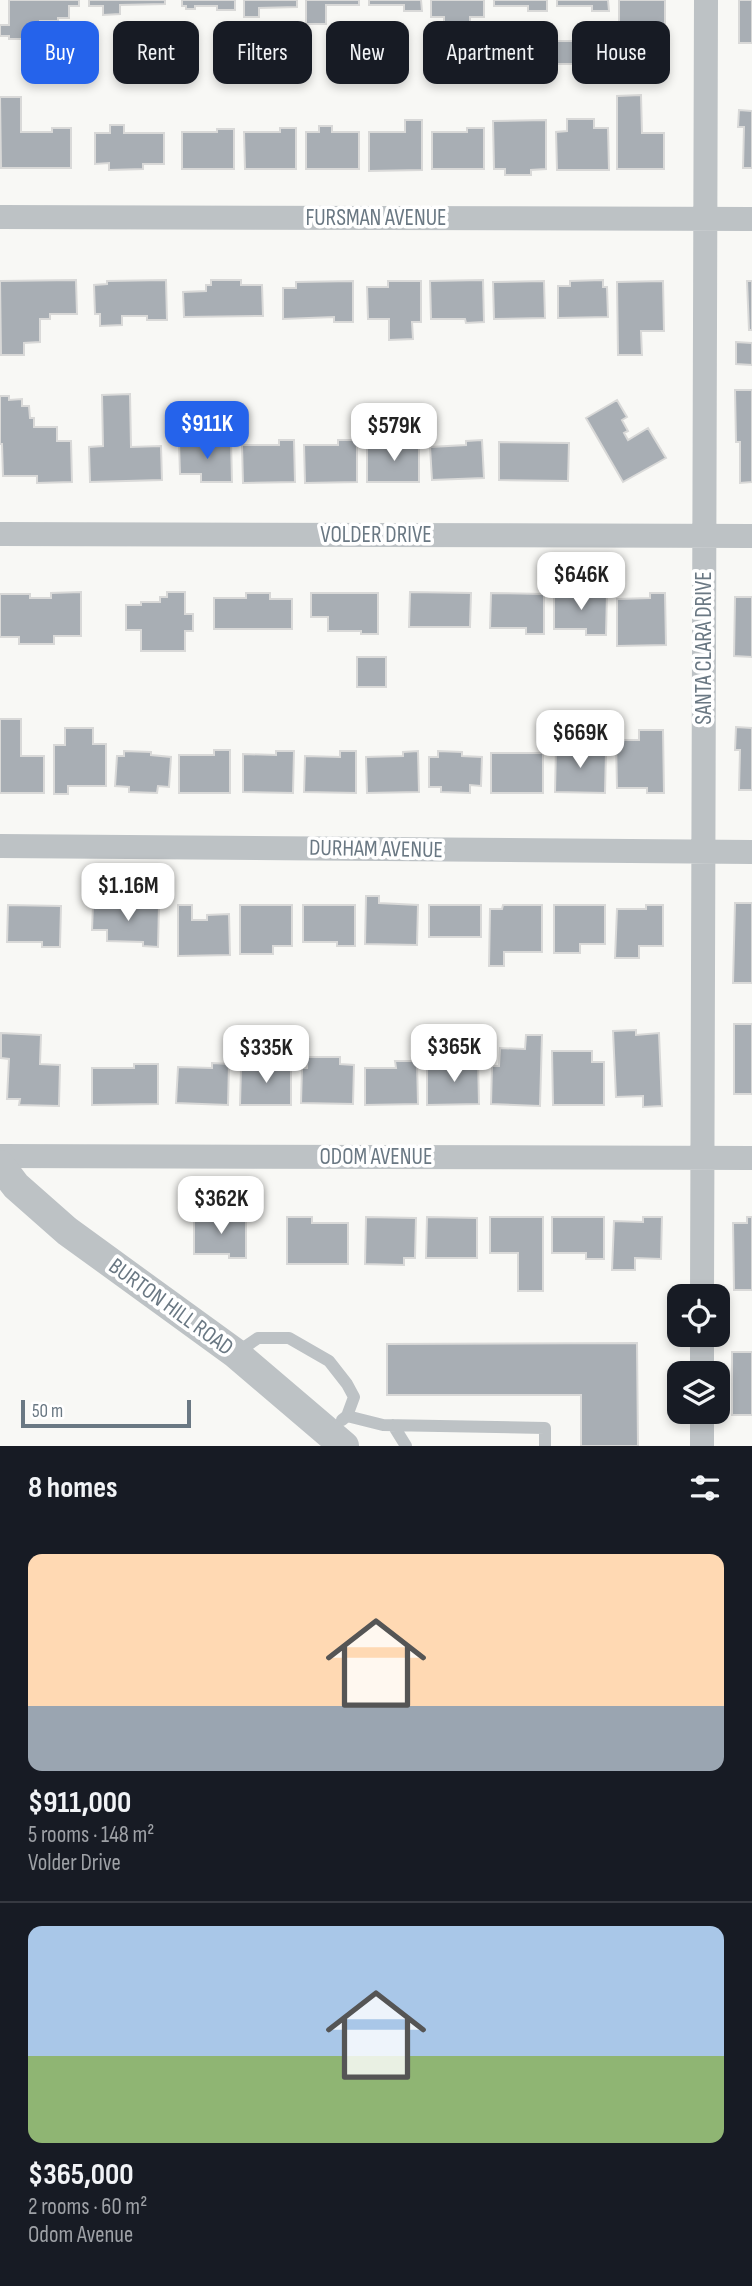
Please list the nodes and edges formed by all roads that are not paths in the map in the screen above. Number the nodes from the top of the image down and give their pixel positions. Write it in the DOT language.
graph roads {
  1 [pos="706,0"];
  2 [pos="0,216"];
  3 [pos="705,219"];
  4 [pos="752,219"];
  5 [pos="0,534"];
  6 [pos="704,536"];
  7 [pos="752,536"];
  8 [pos="0,846"];
  9 [pos="704,852"];
  10 [pos="752,852"];
  11 [pos="0,1156"];
  12 [pos="703,1158"];
  13 [pos="752,1158"];
  14 [pos="0,1165"];
  15 [pos="702,1284"];
  16 [pos="236,1353"];
  17 [pos="702,1424"];
  18 [pos="393,1425"];
  19 [pos="340,1431"];
  20 [pos="406,1446"];
  21 [pos="545,1446"];
  22 [pos="702,1446"];
  1 -- 3 [label="street, SANTA CLARA DRIVE"];
  2 -- 3 [label="street, FURSMAN AVENUE"];
  3 -- 4 [label="street, FURSMAN AVENUE"];
  3 -- 6 [label="street, SANTA CLARA DRIVE"];
  5 -- 6 [label="street, VOLDER DRIVE"];
  6 -- 7 [label="street, VOLDER DRIVE"];
  6 -- 9 [label="street, SANTA CLARA DRIVE"];
  8 -- 9 [label="street, DURHAM AVENUE"];
  9 -- 10 [label="street, DURHAM AVENUE"];
  9 -- 12 [label="street, SANTA CLARA DRIVE"];
  11 -- 12 [label="street, ODOM AVENUE"];
  12 -- 13 [label="street, ODOM AVENUE"];
  12 -- 15 [label="street, SANTA CLARA DRIVE"];
  14 -- 16 [label="street, BURTON HILL ROAD"];
  16 -- 19 [label="street, BURTON HILL ROAD"];
  16 -- 19 [label="lane"];
  17 -- 22 [label="street"];
  18 -- 19 [label="lane"];
  18 -- 20 [label="lane"];
  18 -- 21 [label="lane"];
}
